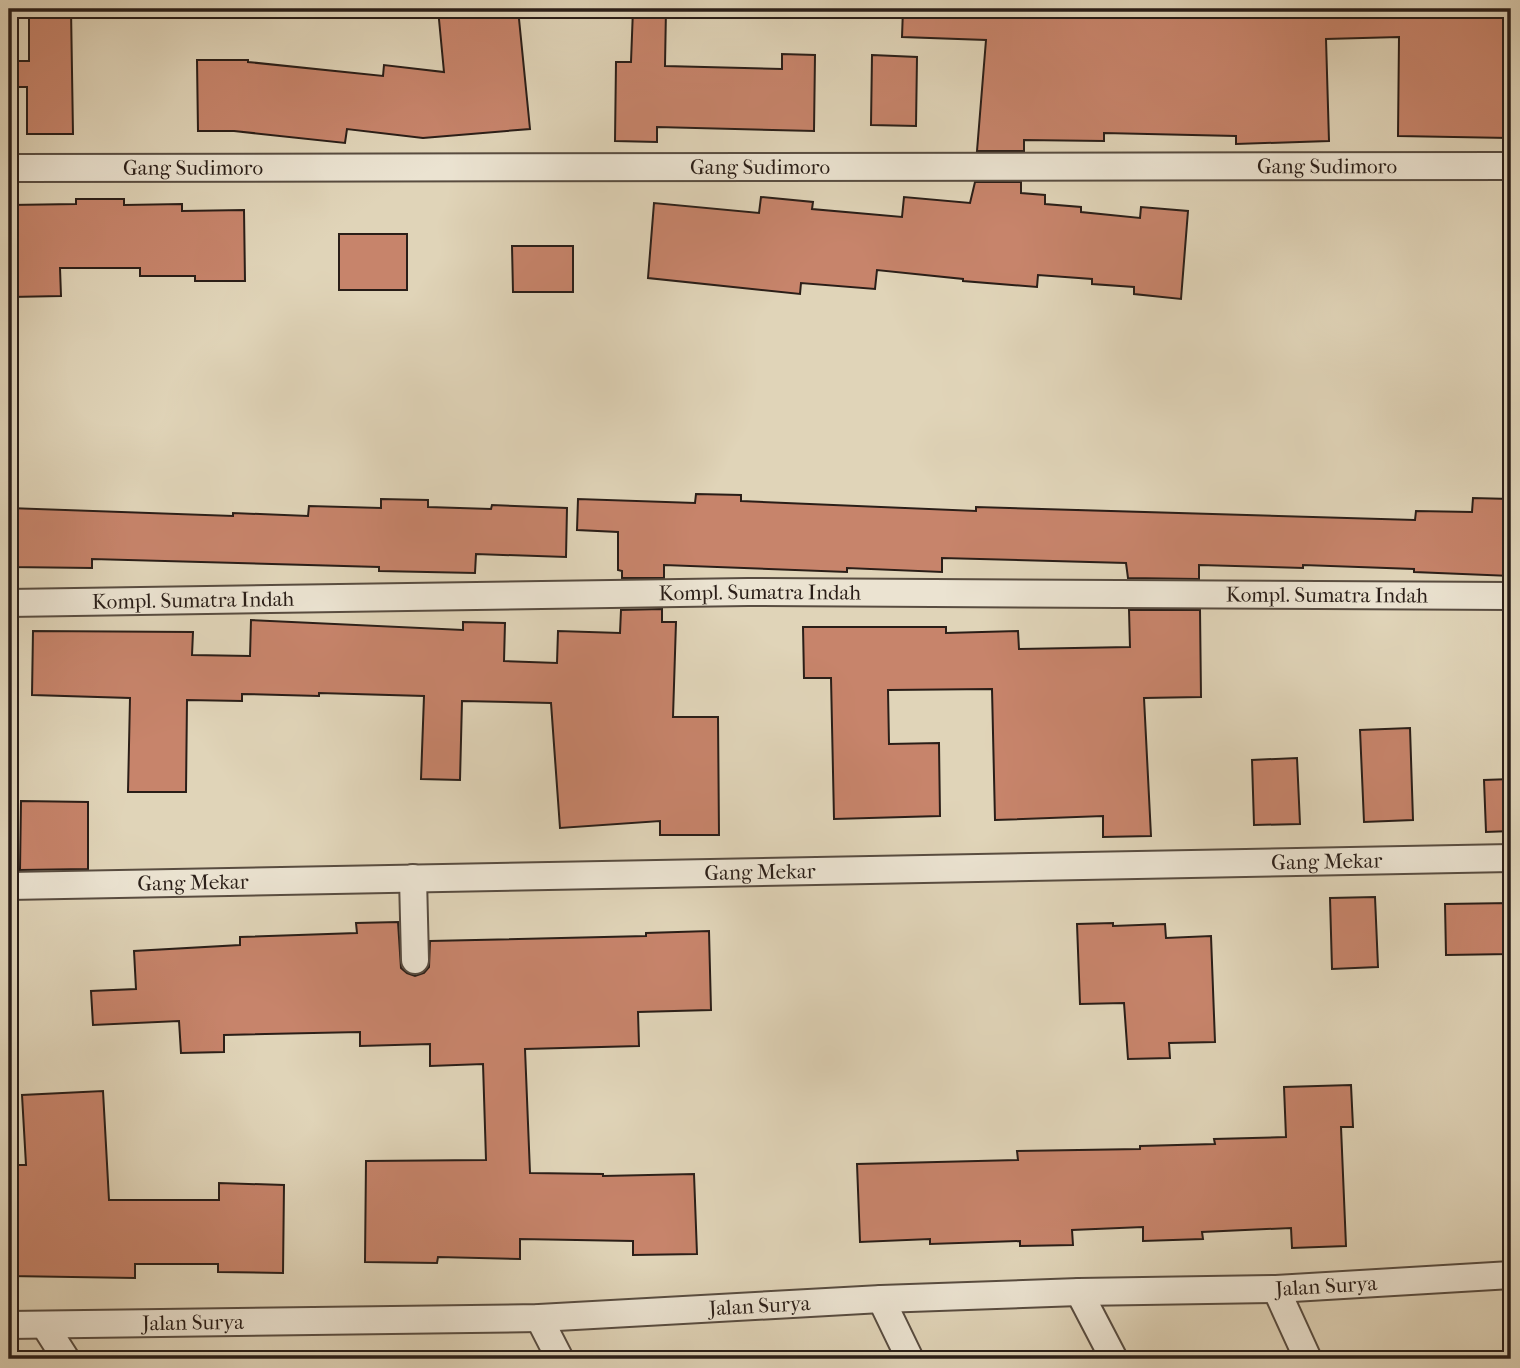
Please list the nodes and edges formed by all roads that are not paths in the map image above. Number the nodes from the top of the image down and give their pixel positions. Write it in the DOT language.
graph roads {
  1 [pos="1511,166"];
  2 [pos="9,168"];
  3 [pos="1511,596"];
  4 [pos="9,603"];
  5 [pos="1511,858"];
  6 [pos="413,878"];
  7 [pos="9,886"];
  8 [pos="415,960"];
  9 [pos="1511,1275"];
  10 [pos="1276,1289"];
  11 [pos="1079,1292"];
  12 [pos="881,1299"];
  13 [pos="539,1318"];
  14 [pos="9,1325"];
  15 [pos="45,1326"];
  16 [pos="66,1359"];
  17 [pos="560,1359"];
  18 [pos="910,1359"];
  19 [pos="1114,1359"];
  20 [pos="1308,1359"];
  1 -- 2 [label="street, Gang Sudimoro"];
  3 -- 4 [label="street, Kompl. Sumatra Indah"];
  5 -- 6 [label="street, Gang Mekar"];
  6 -- 7 [label="street, Gang Mekar"];
  6 -- 8 [label="street"];
  9 -- 10 [label="street, Jalan Surya"];
  10 -- 11 [label="street, Jalan Surya"];
  10 -- 20 [label="street"];
  11 -- 12 [label="street, Jalan Surya"];
  11 -- 19 [label="street"];
  12 -- 13 [label="street, Jalan Surya"];
  12 -- 18 [label="street"];
  13 -- 15 [label="street, Jalan Surya"];
  13 -- 17 [label="street"];
  14 -- 15 [label="street, Jalan Surya"];
  15 -- 16 [label="street"];
}
